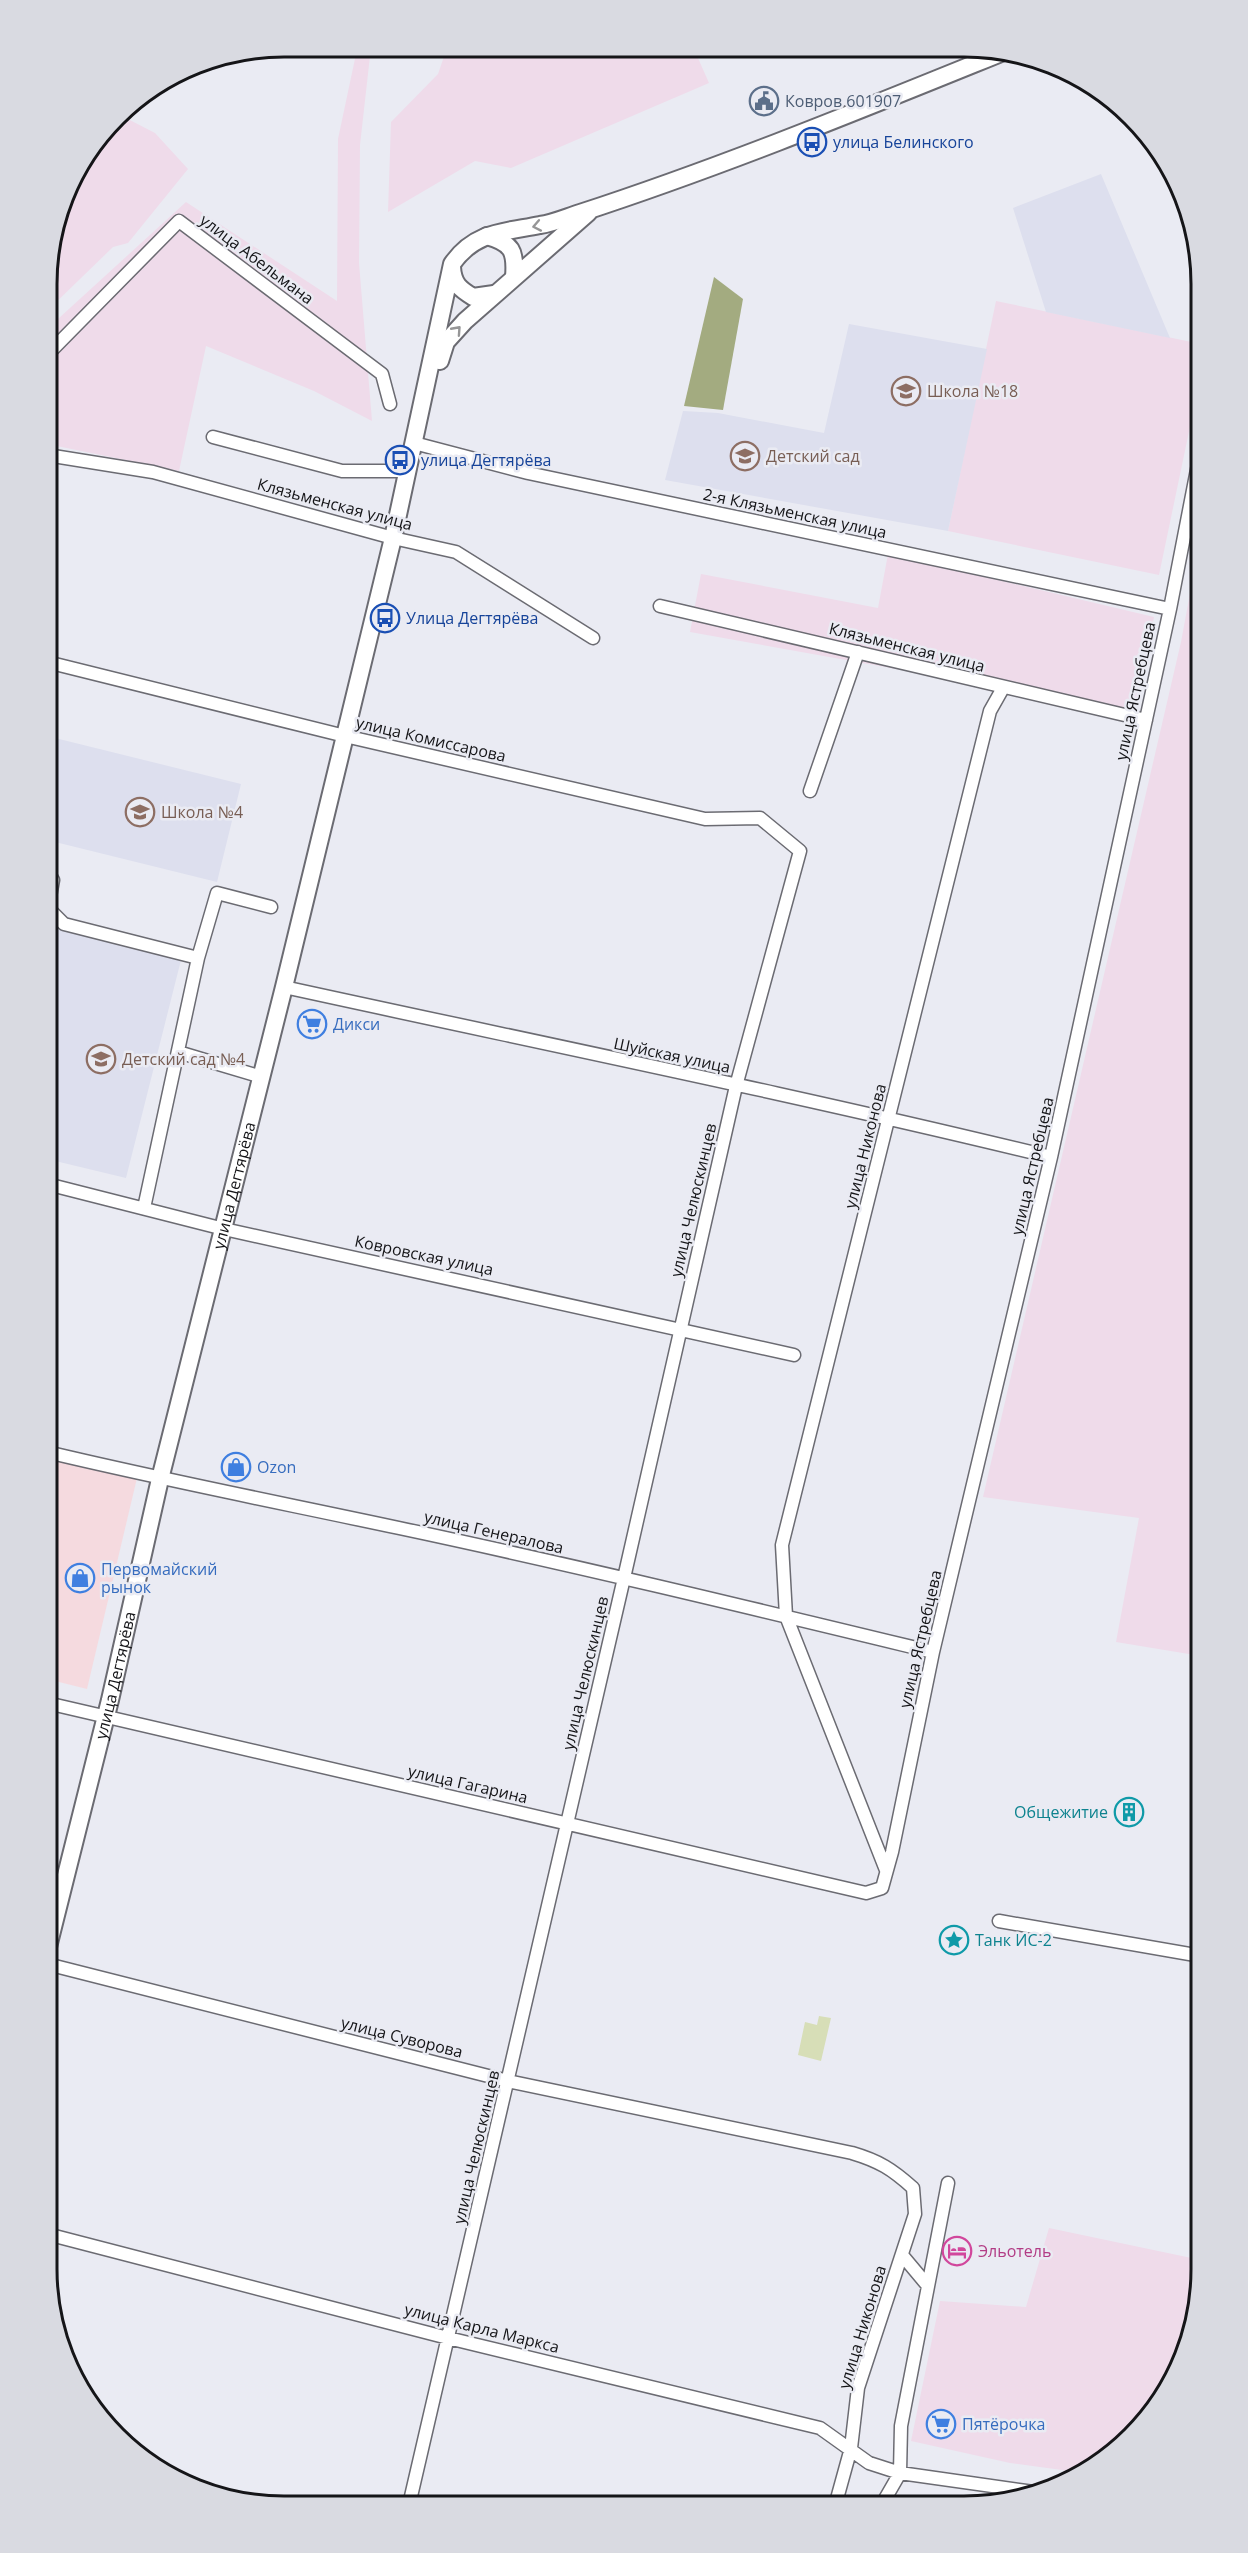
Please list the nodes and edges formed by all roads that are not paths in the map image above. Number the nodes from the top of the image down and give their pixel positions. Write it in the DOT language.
graph roads {
  1 [pos="988,58"];
  2 [pos="593,209"];
  3 [pos="487,236"];
  4 [pos="452,264"];
  5 [pos="514,277"];
  6 [pos="496,294"];
  7 [pos="57,345"];
  8 [pos="390,404"];
  9 [pos="420,422"];
  10 [pos="213,436"];
  11 [pos="414,443"];
  12 [pos="57,457"];
  13 [pos="408,471"];
  14 [pos="1191,504"];
  15 [pos="393,538"];
  16 [pos="660,606"];
  17 [pos="1170,609"];
  18 [pos="593,638"];
  19 [pos="858,652"];
  20 [pos="57,664"];
  21 [pos="1003,688"];
  22 [pos="1146,720"];
  23 [pos="345,736"];
  24 [pos="810,792"];
  25 [pos="800,851"];
  26 [pos="271,907"];
  27 [pos="57,918"];
  28 [pos="198,958"];
  29 [pos="284,987"];
  30 [pos="178,1052"];
  31 [pos="262,1077"];
  32 [pos="736,1086"];
  33 [pos="889,1117"];
  34 [pos="1052,1157"];
  35 [pos="57,1187"];
  36 [pos="144,1209"];
  37 [pos="224,1229"];
  38 [pos="681,1328"];
  39 [pos="795,1355"];
  40 [pos="57,1454"];
  41 [pos="160,1479"];
  42 [pos="624,1578"];
  43 [pos="786,1616"];
  44 [pos="933,1652"];
  45 [pos="57,1706"];
  46 [pos="105,1718"];
  47 [pos="568,1823"];
  48 [pos="886,1870"];
  49 [pos="882,1888"];
  50 [pos="57,1911"];
  51 [pos="999,1921"];
  52 [pos="1191,1954"];
  53 [pos="57,1967"];
  54 [pos="508,2081"];
  55 [pos="890,2168"];
  56 [pos="948,2183"];
  57 [pos="57,2238"];
  58 [pos="902,2255"];
  59 [pos="928,2286"];
  60 [pos="448,2338"];
  61 [pos="851,2448"];
  62 [pos="900,2474"];
  63 [pos="1017,2490"];
  64 [pos="411,2496"];
  65 [pos="838,2496"];
  66 [pos="887,2496"];
  1 -- 2 [label="main road"];
  2 -- 3 [label="main road, one-way"];
  2 -- 5 [label="main road"];
  3 -- 4 [label="main road"];
  3 -- 5 [label="main road"];
  4 -- 6 [label="main road"];
  4 -- 9 [label="main road"];
  5 -- 6 [label="main road"];
  9 -- 6 [label="main road, one-way"];
  7 -- 8 [label="street, улица Абельмана"];
  9 -- 11 [label="main road, улица Дегтярёва"];
  10 -- 13 [label="street"];
  11 -- 13 [label="main road, улица Дегтярёва"];
  11 -- 17 [label="street, 2-я Клязьменская улица"];
  12 -- 15 [label="street, Клязьменская улица"];
  13 -- 15 [label="main road, улица Дегтярёва"];
  14 -- 17 [label="street, улица Ястребцева"];
  15 -- 18 [label="street, Клязьменская улица"];
  15 -- 23 [label="main road, улица Дегтярёва"];
  16 -- 19 [label="street, Клязьменская улица"];
  17 -- 22 [label="street, улица Ястребцева"];
  19 -- 21 [label="street, Клязьменская улица"];
  19 -- 24 [label="street"];
  20 -- 23 [label="street, улица Комиссарова"];
  21 -- 22 [label="street, Клязьменская улица"];
  21 -- 33 [label="street, улица Никонова"];
  22 -- 34 [label="street, улица Ястребцева"];
  23 -- 25 [label="street, улица Комиссарова"];
  23 -- 29 [label="main road, улица Дегтярёва"];
  25 -- 32 [label="street, улица Челюскинцев"];
  26 -- 28 [label="street"];
  27 -- 28 [label="street"];
  28 -- 30 [label="street"];
  29 -- 31 [label="main road, улица Дегтярёва"];
  29 -- 32 [label="street, Шуйская улица"];
  30 -- 31 [label="street"];
  30 -- 36 [label="street"];
  31 -- 37 [label="main road, улица Дегтярёва"];
  32 -- 33 [label="street, Шуйская улица"];
  32 -- 38 [label="street, улица Челюскинцев"];
  33 -- 34 [label="street, Шуйская улица"];
  33 -- 43 [label="street, улица Никонова"];
  34 -- 44 [label="street, улица Ястребцева"];
  35 -- 36 [label="street, Ковровская улица"];
  36 -- 37 [label="street, Ковровская улица"];
  37 -- 38 [label="street, Ковровская улица"];
  37 -- 41 [label="main road, улица Дегтярёва"];
  38 -- 39 [label="street, Ковровская улица"];
  38 -- 42 [label="street, улица Челюскинцев"];
  40 -- 41 [label="street, улица Генералова"];
  41 -- 42 [label="street, улица Генералова"];
  41 -- 46 [label="main road, улица Дегтярёва"];
  42 -- 43 [label="street, улица Генералова"];
  42 -- 47 [label="street, улица Челюскинцев"];
  43 -- 44 [label="street, улица Генералова"];
  43 -- 48 [label="street, улица Никонова"];
  44 -- 48 [label="street, улица Ястребцева"];
  45 -- 46 [label="street, улица Гагарина"];
  46 -- 47 [label="street, улица Гагарина"];
  46 -- 50 [label="main road, улица Дегтярёва"];
  47 -- 49 [label="street, улица Гагарина"];
  47 -- 54 [label="street, улица Челюскинцев"];
  48 -- 49 [label="street, улица Ястребцева"];
  51 -- 52 [label="street"];
  53 -- 54 [label="street, улица Суворова"];
  54 -- 55 [label="street, улица Суворова"];
  54 -- 60 [label="street, улица Челюскинцев"];
  55 -- 58 [label="street, улица Никонова"];
  56 -- 59 [label="street"];
  57 -- 60 [label="street, улица Карла Маркса"];
  58 -- 59 [label="street"];
  58 -- 61 [label="street, улица Никонова"];
  59 -- 62 [label="street"];
  60 -- 61 [label="street, улица Карла Маркса"];
  60 -- 64 [label="street, улица Челюскинцев"];
  61 -- 62 [label="street, улица Карла Маркса"];
  61 -- 65 [label="street, улица Никонова"];
  62 -- 63 [label="street, улица Карла Маркса"];
  62 -- 66 [label="street"];
}
